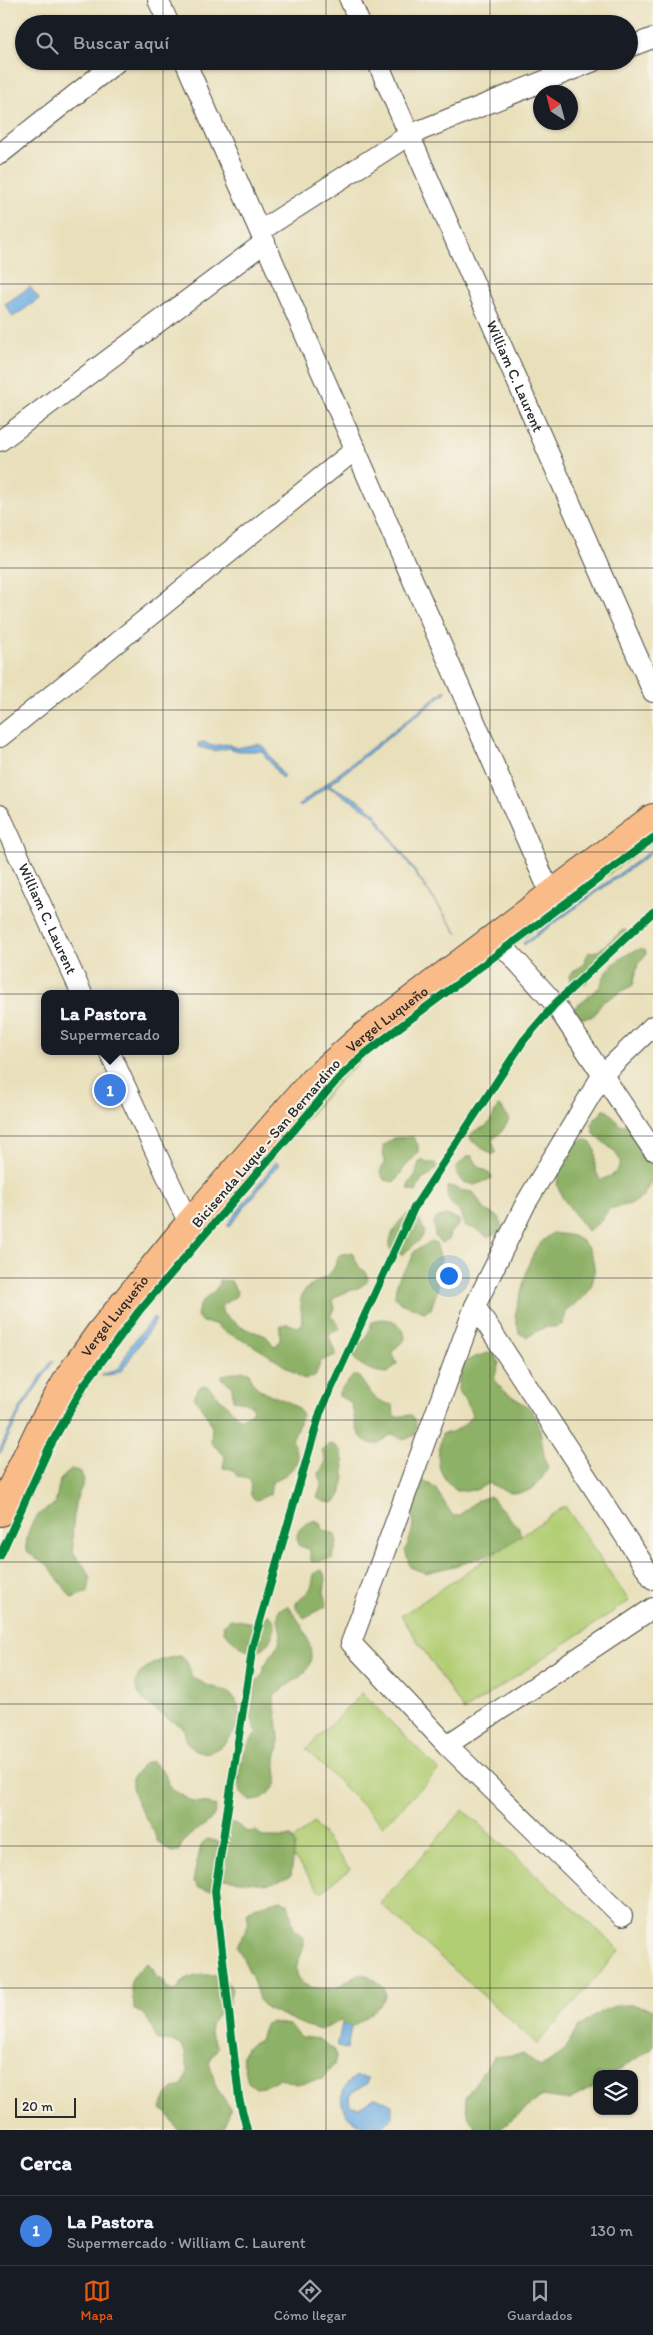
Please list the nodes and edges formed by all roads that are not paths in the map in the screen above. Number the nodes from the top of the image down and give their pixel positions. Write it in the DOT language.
graph roads {
  1 [pos="158,0"];
  2 [pos="350,0"];
  3 [pos="164,15"];
  4 [pos="356,15"];
  5 [pos="653,38"];
  6 [pos="638,44"];
  7 [pos="107,70"];
  8 [pos="189,70"];
  9 [pos="381,70"];
  10 [pos="572,70"];
  11 [pos="409,135"];
  12 [pos="0,154"];
  13 [pos="262,237"];
  14 [pos="0,442"];
  15 [pos="356,449"];
  16 [pos="653,692"];
  17 [pos="0,737"];
  18 [pos="0,815"];
  19 [pos="653,818"];
  20 [pos="551,895"];
  21 [pos="495,937"];
  22 [pos="80,990"];
  23 [pos="653,1026"];
  24 [pos="111,1055"];
  25 [pos="603,1074"];
  26 [pos="653,1150"];
  27 [pos="189,1224"];
  28 [pos="475,1306"];
  29 [pos="0,1512"];
  30 [pos="653,1579"];
  31 [pos="653,1608"];
  32 [pos="447,1745"];
  33 [pos="622,1916"];
  1 -- 3 [label="street"];
  2 -- 4 [label="street"];
  5 -- 6 [label="street"];
  7 -- 12 [label="street"];
  8 -- 13 [label="street"];
  9 -- 11 [label="street, William C. Laurent"];
  10 -- 11 [label="street"];
  11 -- 13 [label="street"];
  11 -- 16 [label="street, William C. Laurent"];
  13 -- 14 [label="street"];
  13 -- 15 [label="street"];
  15 -- 17 [label="street"];
  15 -- 20 [label="street"];
  18 -- 22 [label="street, William C. Laurent"];
  19 -- 20 [label="main road, Vergel Luqueño"];
  20 -- 21 [label="main road, Vergel Luqueño"];
  21 -- 25 [label="street"];
  21 -- 27 [label="main road, Vergel Luqueño"];
  23 -- 25 [label="street"];
  24 -- 27 [label="street"];
  25 -- 26 [label="street"];
  25 -- 28 [label="street"];
  27 -- 29 [label="main road, Vergel Luqueño"];
  28 -- 30 [label="street"];
  28 -- 32 [label="street"];
  31 -- 32 [label="street"];
  32 -- 33 [label="street"];
}
